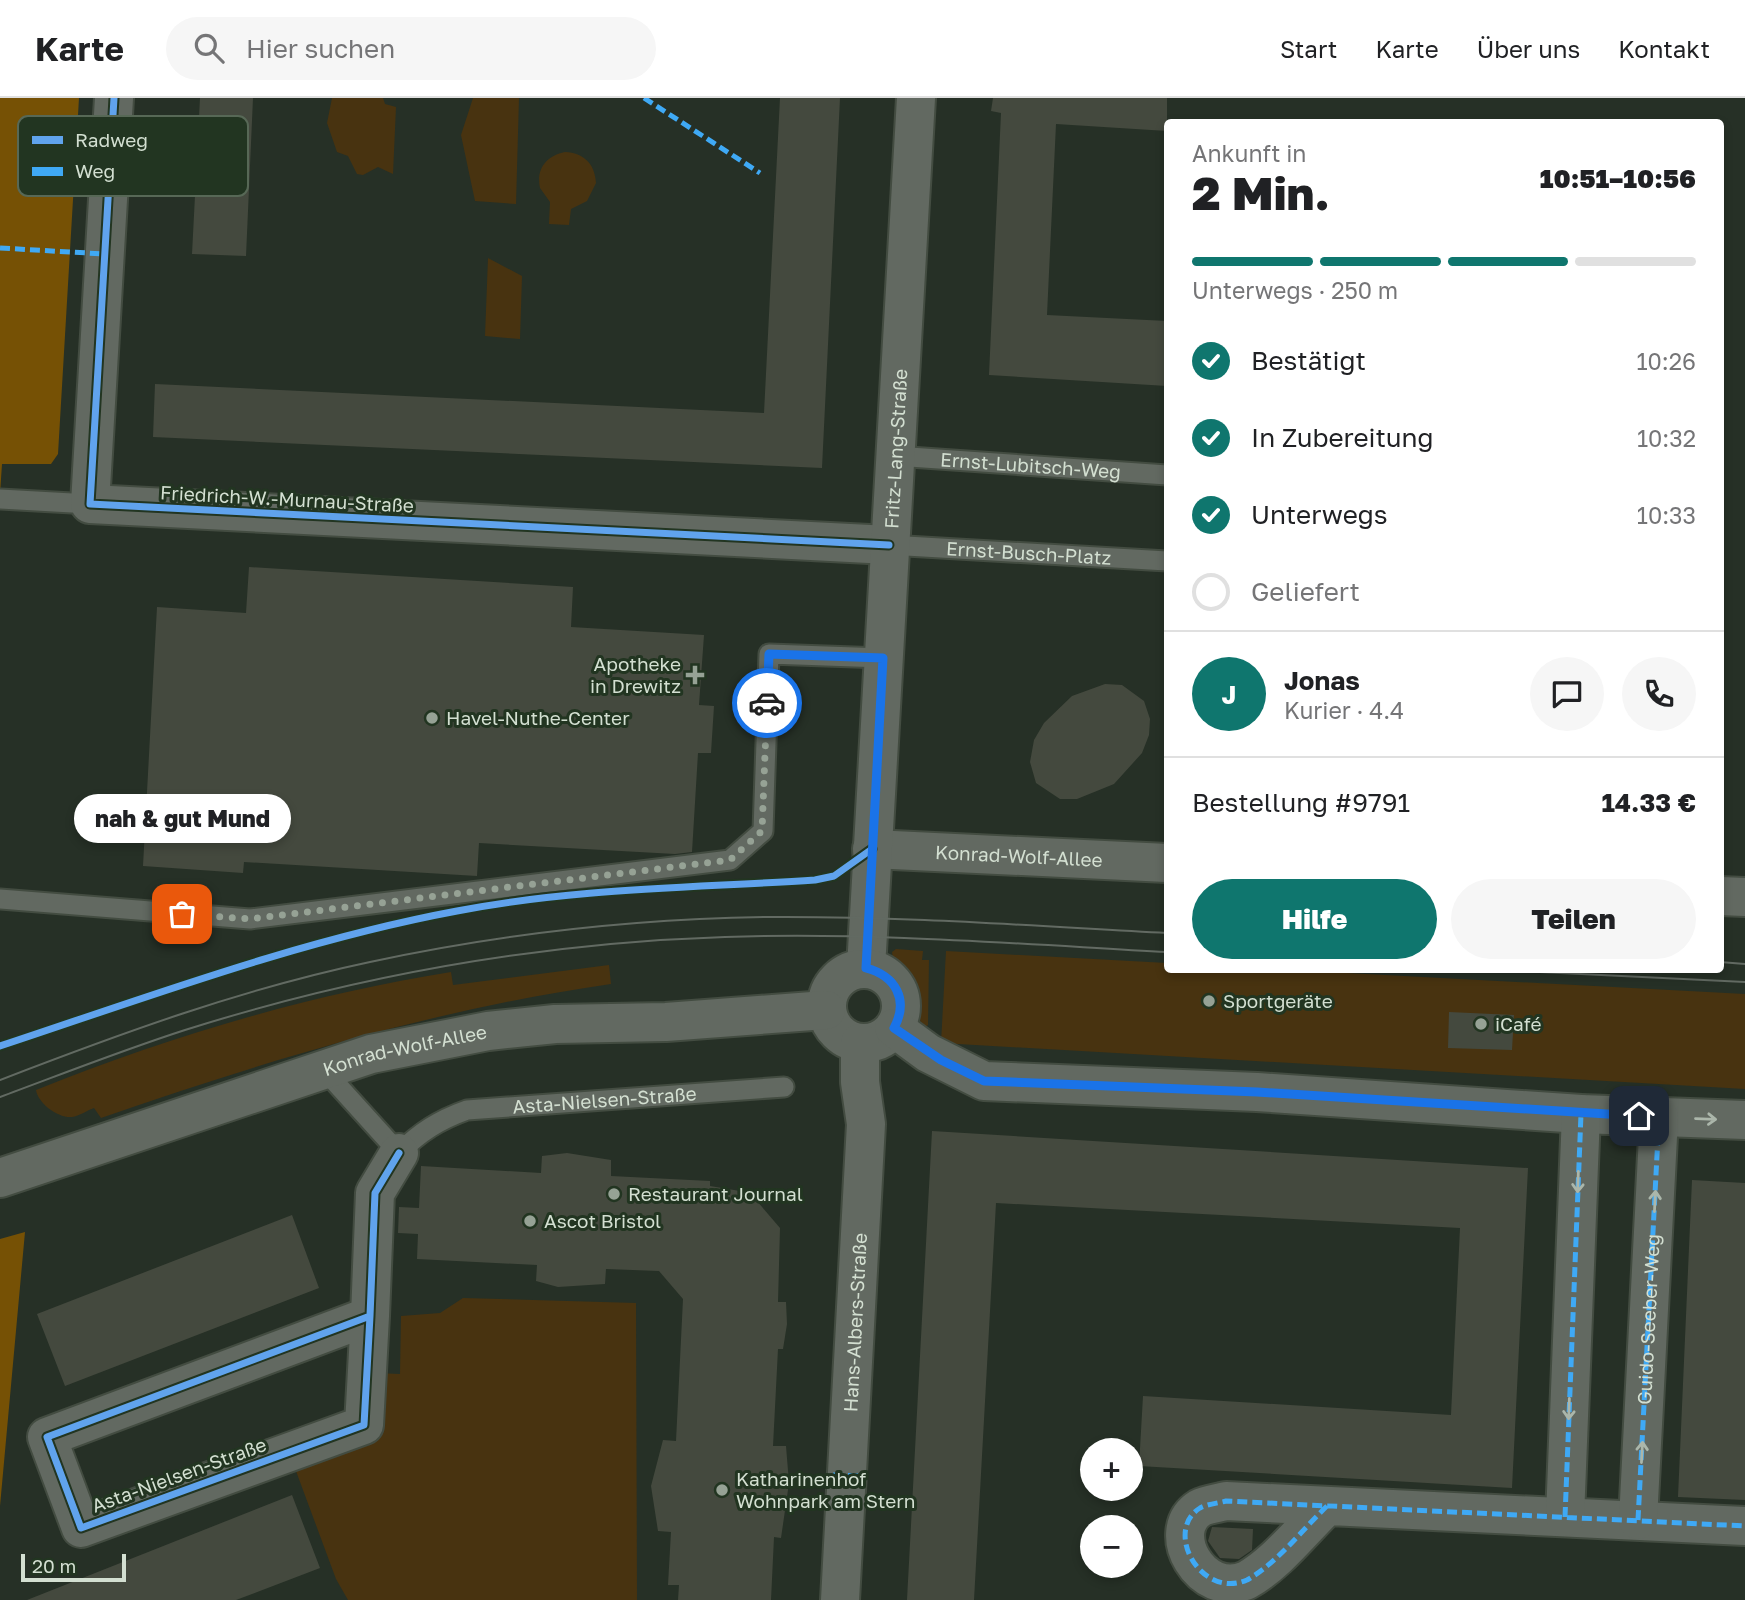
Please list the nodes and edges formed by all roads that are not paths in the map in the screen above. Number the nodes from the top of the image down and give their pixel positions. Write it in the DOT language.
graph roads {
  1 [pos="114,98"];
  2 [pos="916,98"];
  3 [pos="113,116"];
  4 [pos="108,196"];
  5 [pos="895,456"];
  6 [pos="1164,475"];
  7 [pos="0,499"];
  8 [pos="90,504"];
  9 [pos="890,545"];
  10 [pos="1164,561"];
  11 [pos="883,658"];
  12 [pos="872,849"];
  13 [pos="1164,863"];
  14 [pos="1724,895"];
  15 [pos="1745,897"];
  16 [pos="0,899"];
  17 [pos="866,968"];
  18 [pos="826,1010"];
  19 [pos="894,1028"];
  20 [pos="860,1043"];
  21 [pos="324,1070"];
  22 [pos="784,1087"];
  23 [pos="1581,1114"];
  24 [pos="1659,1117"];
  25 [pos="1745,1120"];
  26 [pos="399,1153"];
  27 [pos="0,1178"];
  28 [pos="370,1316"];
  29 [pos="1327,1506"];
  30 [pos="1565,1517"];
  31 [pos="1638,1521"];
  32 [pos="1745,1526"];
  33 [pos="840,1600"];
  1 -- 3 [label="street"];
  2 -- 5 [label="street, Fritz-Lang-Straße"];
  4 -- 8 [label="street"];
  5 -- 6 [label="lane, Ernst-Lubitsch-Weg"];
  5 -- 9 [label="street, Fritz-Lang-Straße"];
  7 -- 8 [label="lane"];
  8 -- 9 [label="street, Friedrich-W.-Murnau-Straße"];
  9 -- 10 [label="lane, Ernst-Busch-Platz"];
  9 -- 11 [label="street, Fritz-Lang-Straße"];
  11 -- 12 [label="street, Fritz-Lang-Straße"];
  11 -- 16 [label="lane"];
  12 -- 13 [label="street, Konrad-Wolf-Allee"];
  12 -- 17 [label="street, Fritz-Lang-Straße"];
  14 -- 15 [label="street"];
  17 -- 18 [label="street"];
  17 -- 19 [label="street"];
  18 -- 20 [label="street"];
  18 -- 21 [label="street, Konrad-Wolf-Allee"];
  19 -- 20 [label="street"];
  19 -- 23 [label="street"];
  20 -- 33 [label="street, Hans-Albers-Straße"];
  21 -- 26 [label="lane"];
  21 -- 27 [label="street, Konrad-Wolf-Allee"];
  22 -- 26 [label="lane, Asta-Nielsen-Straße"];
  23 -- 24 [label="street"];
  23 -- 30 [label="street, one-way"];
  24 -- 25 [label="street, one-way"];
  31 -- 24 [label="street, Guido-Seeber-Weg, one-way"];
  26 -- 28 [label="street, Asta-Nielsen-Straße"];
  28 -- 28 [label="street, Asta-Nielsen-Straße"];
  29 -- 30 [label="street"];
  30 -- 31 [label="street"];
  31 -- 32 [label="street"];
}
